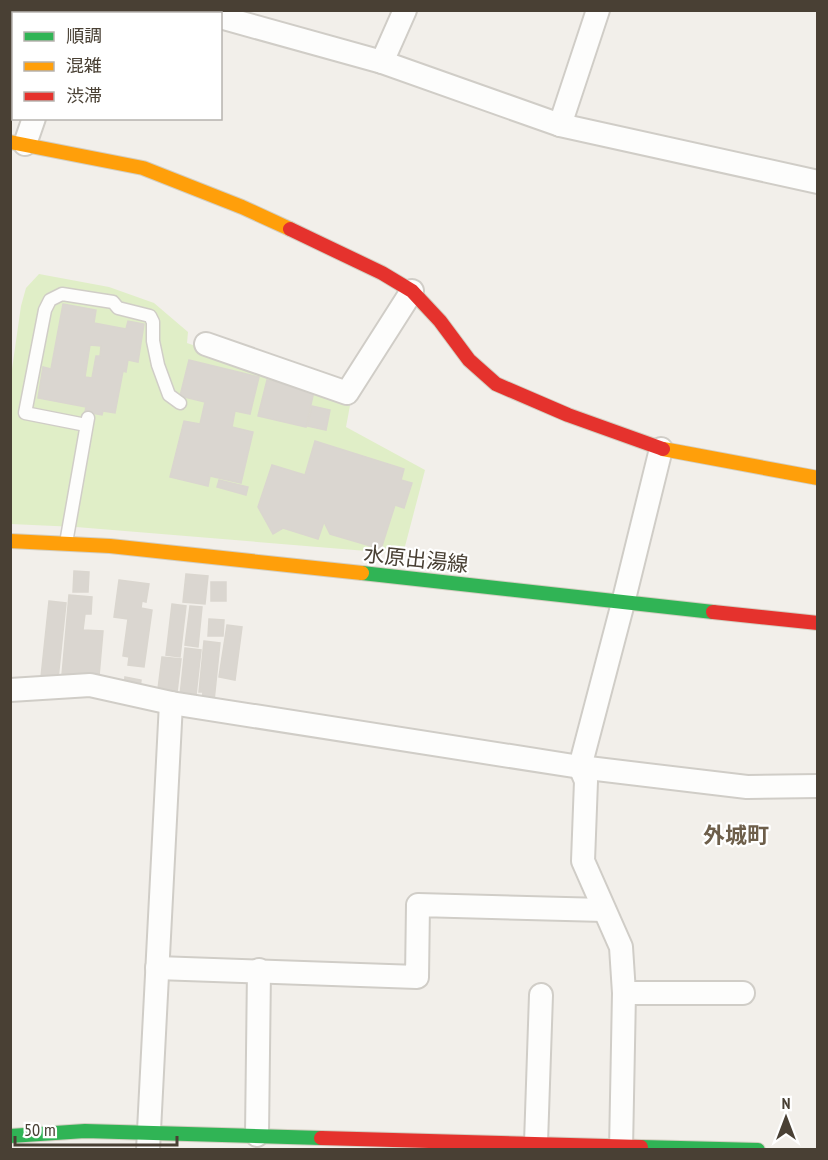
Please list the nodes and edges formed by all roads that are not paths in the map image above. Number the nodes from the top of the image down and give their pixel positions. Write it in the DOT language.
graph roads {
  1 [pos="405,10"];
  2 [pos="598,10"];
  3 [pos="222,18"];
  4 [pos="382,62"];
  5 [pos="33,120"];
  6 [pos="560,125"];
  7 [pos="18,143"];
  8 [pos="818,182"];
  9 [pos="412,291"];
  10 [pos="206,344"];
  11 [pos="180,403"];
  12 [pos="661,449"];
  13 [pos="818,478"];
  14 [pos="10,541"];
  15 [pos="66,543"];
  16 [pos="623,603"];
  17 [pos="818,623"];
  18 [pos="10,690"];
  19 [pos="171,703"];
  20 [pos="580,767"];
  21 [pos="818,786"];
  22 [pos="604,910"];
  23 [pos="157,968"];
  24 [pos="259,970"];
  25 [pos="624,993"];
  26 [pos="743,993"];
  27 [pos="541,995"];
  28 [pos="257,1135"];
  29 [pos="10,1136"];
  30 [pos="79,1140"];
  31 [pos="148,1141"];
  32 [pos="282,1143"];
  33 [pos="536,1143"];
  34 [pos="377,1144"];
  35 [pos="429,1145"];
  36 [pos="621,1147"];
  37 [pos="730,1149"];
  38 [pos="758,1149"];
  1 -- 4 [label="street"];
  2 -- 6 [label="street"];
  3 -- 4 [label="street"];
  4 -- 6 [label="street"];
  5 -- 7 [label="street"];
  6 -- 8 [label="street"];
  7 -- 9 [label="street"];
  9 -- 10 [label="street"];
  9 -- 12 [label="street"];
  11 -- 15 [label="lane"];
  12 -- 13 [label="street"];
  12 -- 16 [label="street"];
  14 -- 15 [label="street, 水原出湯線"];
  15 -- 16 [label="street, 水原出湯線"];
  16 -- 17 [label="street, 水原出湯線"];
  16 -- 20 [label="street"];
  18 -- 19 [label="street"];
  19 -- 20 [label="street"];
  19 -- 23 [label="street"];
  20 -- 21 [label="street"];
  20 -- 22 [label="street"];
  22 -- 24 [label="street"];
  22 -- 25 [label="street"];
  23 -- 24 [label="street"];
  23 -- 31 [label="street"];
  24 -- 28 [label="street"];
  25 -- 26 [label="street"];
  25 -- 36 [label="street"];
  27 -- 33 [label="street"];
  28 -- 31 [label="street"];
  28 -- 32 [label="street"];
  29 -- 30 [label="street"];
  30 -- 31 [label="street"];
  32 -- 34 [label="street"];
  33 -- 35 [label="street"];
  33 -- 36 [label="street"];
  34 -- 35 [label="street"];
  36 -- 37 [label="street"];
  37 -- 38 [label="street"];
}
